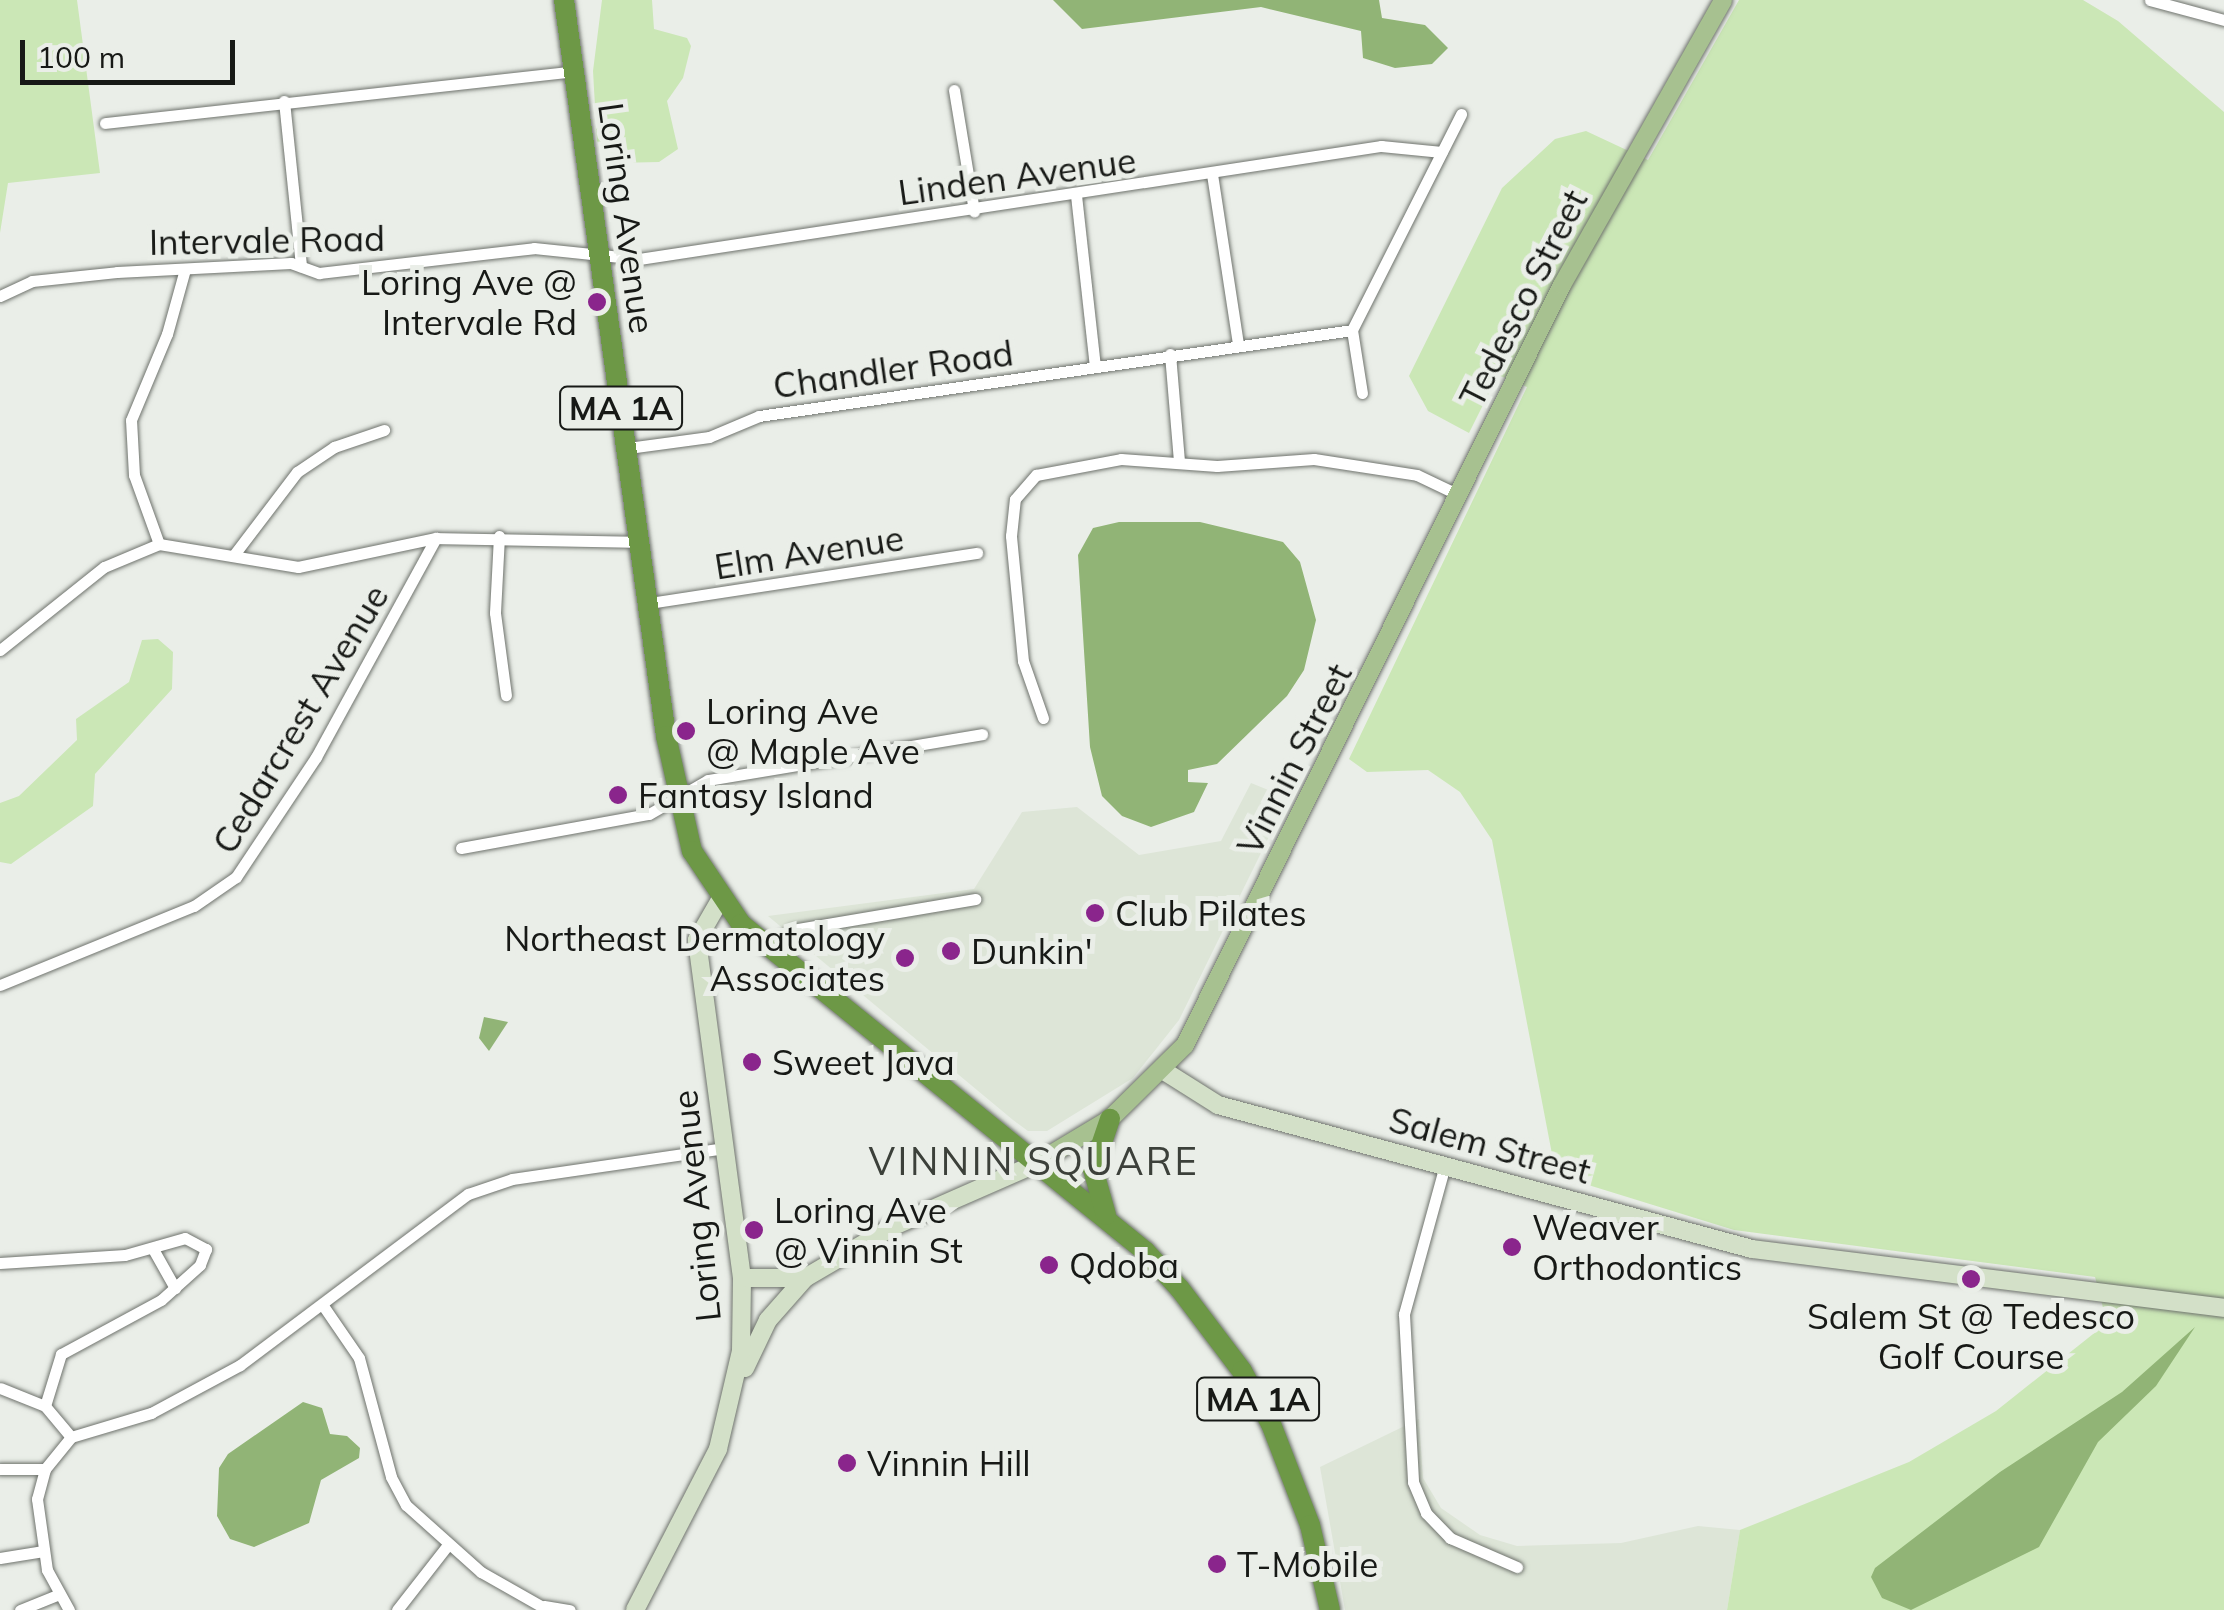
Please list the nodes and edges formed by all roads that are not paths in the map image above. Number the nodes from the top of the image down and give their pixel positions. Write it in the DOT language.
graph roads {
  1 [pos="564,0"];
  2 [pos="1723,0"];
  3 [pos="2150,0"];
  4 [pos="2224,20"];
  5 [pos="574,71"];
  6 [pos="954,90"];
  7 [pos="284,101"];
  8 [pos="1461,114"];
  9 [pos="105,122"];
  10 [pos="1442,152"];
  11 [pos="1212,174"];
  12 [pos="1076,195"];
  13 [pos="974,211"];
  14 [pos="598,254"];
  15 [pos="301,266"];
  16 [pos="185,269"];
  17 [pos="0,296"];
  18 [pos="1352,330"];
  19 [pos="1238,344"];
  20 [pos="1170,354"];
  21 [pos="1095,367"];
  22 [pos="1362,392"];
  23 [pos="384,430"];
  24 [pos="628,448"];
  25 [pos="1179,462"];
  26 [pos="1459,494"];
  27 [pos="499,536"];
  28 [pos="436,538"];
  29 [pos="640,542"];
  30 [pos="158,544"];
  31 [pos="978,554"];
  32 [pos="233,556"];
  33 [pos="649,604"];
  34 [pos="1394,632"];
  35 [pos="0,650"];
  36 [pos="506,695"];
  37 [pos="1043,718"];
  38 [pos="982,734"];
  39 [pos="678,802"];
  40 [pos="461,848"];
  41 [pos="720,900"];
  42 [pos="975,900"];
  43 [pos="768,947"];
  44 [pos="0,985"];
  45 [pos="1164,1071"];
  46 [pos="1110,1119"];
  47 [pos="725,1148"];
  48 [pos="1034,1164"];
  49 [pos="1445,1165"];
  50 [pos="1117,1228"];
  51 [pos="152,1249"];
  52 [pos="0,1263"];
  53 [pos="742,1278"];
  54 [pos="805,1278"];
  55 [pos="175,1288"];
  56 [pos="324,1306"];
  57 [pos="2224,1308"];
  58 [pos="0,1388"];
  59 [pos="732,1401"];
  60 [pos="45,1406"];
  61 [pos="71,1437"];
  62 [pos="0,1469"];
  63 [pos="45,1469"];
  64 [pos="448,1546"];
  65 [pos="43,1550"];
  66 [pos="0,1558"];
  67 [pos="1517,1567"];
  68 [pos="57,1594"];
  69 [pos="546,1608"];
  70 [pos="20,1610"];
  71 [pos="69,1610"];
  72 [pos="397,1610"];
  73 [pos="570,1610"];
  74 [pos="636,1610"];
  75 [pos="1330,1610"];
  1 -- 5 [label="highway, Loring Avenue / MA 1A"];
  2 -- 26 [label="main road, Tedesco Street"];
  3 -- 4 [label="street"];
  5 -- 7 [label="street"];
  5 -- 14 [label="highway, Loring Avenue / MA 1A"];
  6 -- 13 [label="street"];
  7 -- 9 [label="street"];
  7 -- 15 [label="street"];
  8 -- 10 [label="street"];
  10 -- 11 [label="street, Linden Avenue"];
  10 -- 18 [label="street"];
  11 -- 12 [label="street, Linden Avenue"];
  11 -- 19 [label="street"];
  12 -- 13 [label="street, Linden Avenue"];
  12 -- 21 [label="street"];
  13 -- 14 [label="street, Linden Avenue"];
  14 -- 15 [label="street, Intervale Road"];
  14 -- 24 [label="highway, Loring Avenue / MA 1A"];
  15 -- 16 [label="street, Intervale Road"];
  16 -- 17 [label="street, Intervale Road"];
  16 -- 30 [label="street"];
  18 -- 19 [label="street, Chandler Road"];
  18 -- 22 [label="street"];
  19 -- 20 [label="street, Chandler Road"];
  20 -- 21 [label="street, Chandler Road"];
  20 -- 25 [label="street"];
  21 -- 24 [label="street, Chandler Road"];
  23 -- 32 [label="street"];
  24 -- 29 [label="highway, Loring Avenue / MA 1A"];
  25 -- 26 [label="street"];
  25 -- 37 [label="street"];
  26 -- 34 [label="main road, Tedesco Street"];
  27 -- 28 [label="street"];
  27 -- 29 [label="street"];
  27 -- 36 [label="street"];
  28 -- 32 [label="street"];
  28 -- 44 [label="street, Cedarcrest Avenue"];
  29 -- 33 [label="highway, Loring Avenue / MA 1A"];
  30 -- 32 [label="street"];
  30 -- 35 [label="street"];
  31 -- 33 [label="street, Elm Avenue"];
  33 -- 39 [label="highway, Loring Avenue / MA 1A"];
  34 -- 45 [label="main road, Vinnin Street"];
  38 -- 39 [label="street"];
  39 -- 40 [label="street"];
  39 -- 41 [label="highway, MA 1A"];
  41 -- 43 [label="highway, MA 1A"];
  41 -- 47 [label="main road, Loring Avenue"];
  42 -- 43 [label="street"];
  43 -- 48 [label="highway, MA 1A"];
  45 -- 46 [label="main road, Vinnin Street"];
  45 -- 49 [label="main road, Salem Street"];
  46 -- 48 [label="main road, Vinnin Street"];
  46 -- 50 [label="highway"];
  47 -- 53 [label="main road, Loring Avenue"];
  47 -- 56 [label="street"];
  48 -- 50 [label="highway, MA 1A"];
  48 -- 54 [label="main road, Vinnin Street"];
  49 -- 57 [label="main road, Salem Street"];
  49 -- 67 [label="street"];
  50 -- 75 [label="highway, MA 1A"];
  51 -- 52 [label="street"];
  51 -- 55 [label="street"];
  51 -- 55 [label="street"];
  53 -- 54 [label="main road"];
  53 -- 59 [label="main road, Loring Avenue"];
  54 -- 59 [label="main road"];
  55 -- 60 [label="street"];
  56 -- 61 [label="street"];
  56 -- 64 [label="street"];
  58 -- 60 [label="street"];
  59 -- 74 [label="main road, Loring Avenue"];
  60 -- 61 [label="street"];
  61 -- 63 [label="street"];
  62 -- 63 [label="street"];
  63 -- 65 [label="street"];
  64 -- 69 [label="street"];
  64 -- 72 [label="street"];
  65 -- 66 [label="street"];
  65 -- 68 [label="street"];
  68 -- 70 [label="street"];
  68 -- 71 [label="street"];
  69 -- 73 [label="street"];
}
